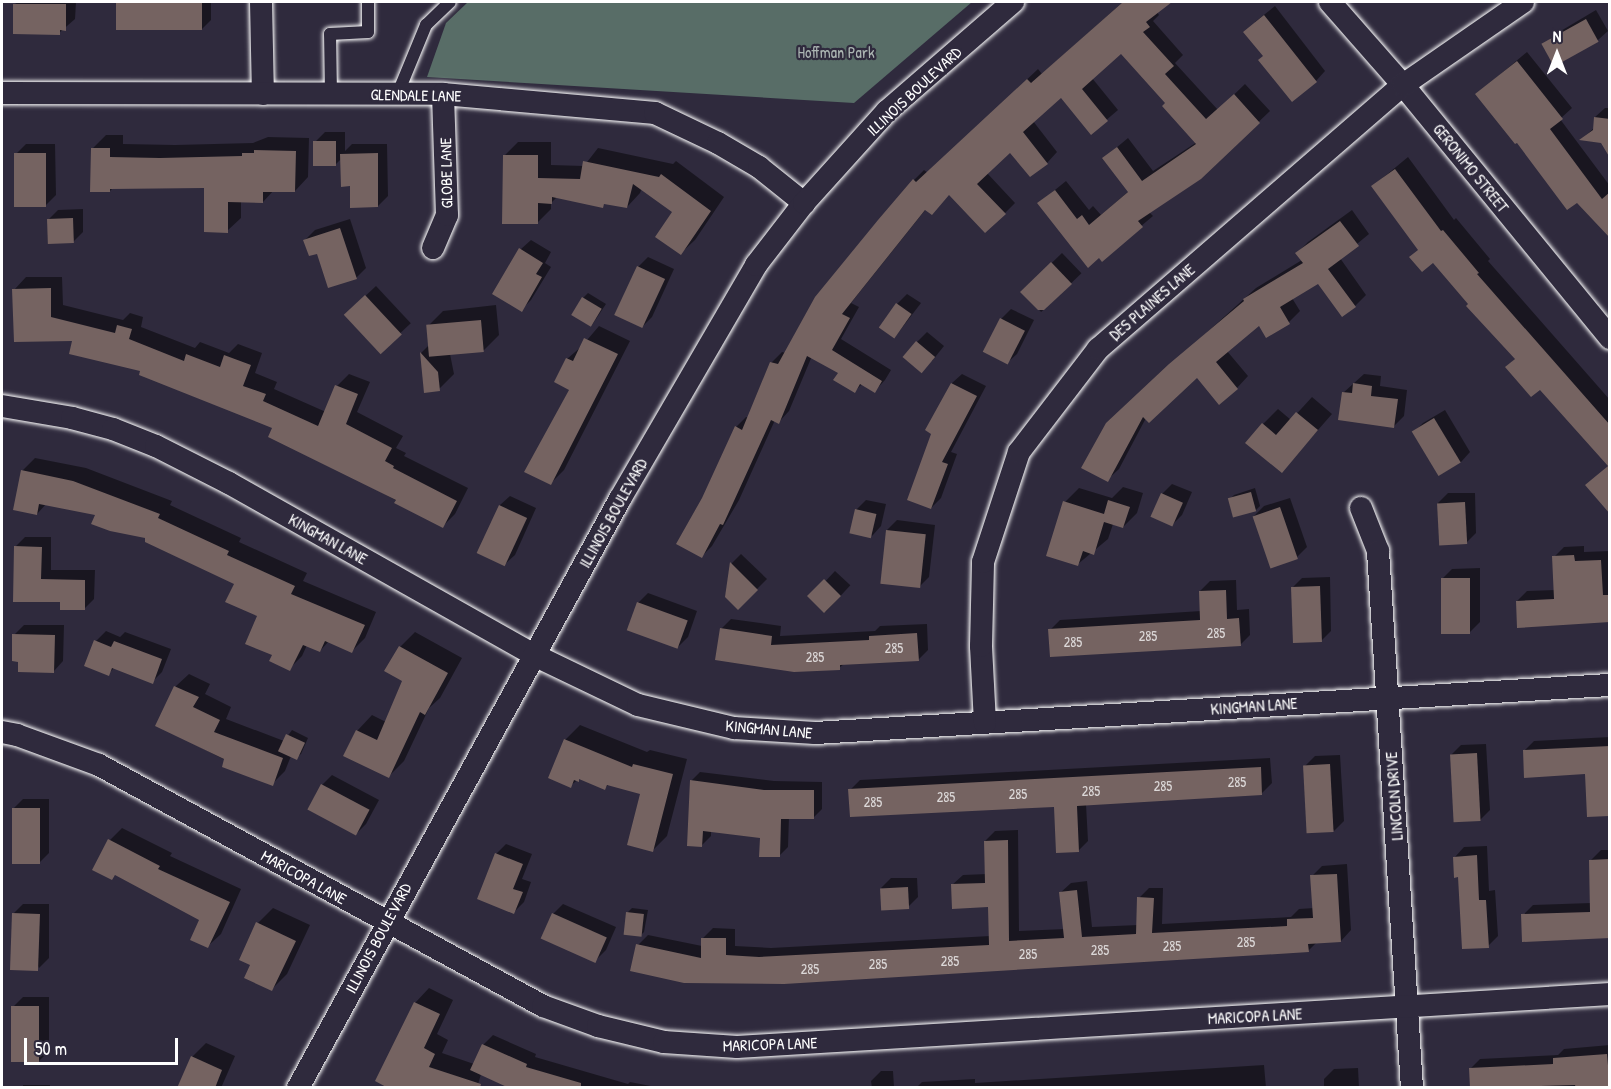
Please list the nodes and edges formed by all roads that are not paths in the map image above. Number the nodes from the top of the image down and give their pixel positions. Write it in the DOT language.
graph roads {
  1 [pos="261,2"];
  2 [pos="368,2"];
  3 [pos="450,2"];
  4 [pos="1013,2"];
  5 [pos="1330,2"];
  6 [pos="1523,2"];
  7 [pos="1403,85"];
  8 [pos="2,93"];
  9 [pos="398,93"];
  10 [pos="262,94"];
  11 [pos="443,94"];
  12 [pos="331,95"];
  13 [pos="804,203"];
  14 [pos="433,248"];
  15 [pos="1610,338"];
  16 [pos="2,406"];
  17 [pos="1361,508"];
  18 [pos="534,654"];
  19 [pos="1610,685"];
  20 [pos="1388,698"];
  21 [pos="985,723"];
  22 [pos="2,732"];
  23 [pos="386,922"];
  24 [pos="1610,994"];
  25 [pos="1407,1007"];
  26 [pos="297,1088"];
  27 [pos="1412,1088"];
  1 -- 10 [label="street"];
  2 -- 12 [label="lane"];
  3 -- 9 [label="lane"];
  4 -- 13 [label="street, ILLINOIS BOULEVARD"];
  5 -- 7 [label="street, GERONIMO STREET"];
  6 -- 7 [label="street, DES PLAINES LANE"];
  7 -- 15 [label="street, GERONIMO STREET"];
  7 -- 21 [label="street, DES PLAINES LANE"];
  8 -- 10 [label="street, GLENDALE LANE"];
  9 -- 11 [label="street, GLENDALE LANE"];
  9 -- 12 [label="street, GLENDALE LANE"];
  10 -- 12 [label="street, GLENDALE LANE"];
  11 -- 13 [label="street, GLENDALE LANE"];
  11 -- 14 [label="street, GLOBE LANE"];
  13 -- 18 [label="street, ILLINOIS BOULEVARD"];
  16 -- 18 [label="street, KINGMAN LANE"];
  17 -- 20 [label="street, LINCOLN DRIVE"];
  18 -- 21 [label="street, KINGMAN LANE"];
  18 -- 23 [label="street, ILLINOIS BOULEVARD"];
  19 -- 20 [label="street, KINGMAN LANE"];
  20 -- 21 [label="street, KINGMAN LANE"];
  20 -- 25 [label="street, LINCOLN DRIVE"];
  22 -- 23 [label="street, MARICOPA LANE"];
  23 -- 25 [label="street, MARICOPA LANE"];
  23 -- 26 [label="street, ILLINOIS BOULEVARD"];
  24 -- 25 [label="street, MARICOPA LANE"];
  25 -- 27 [label="street, LINCOLN DRIVE"];
}
